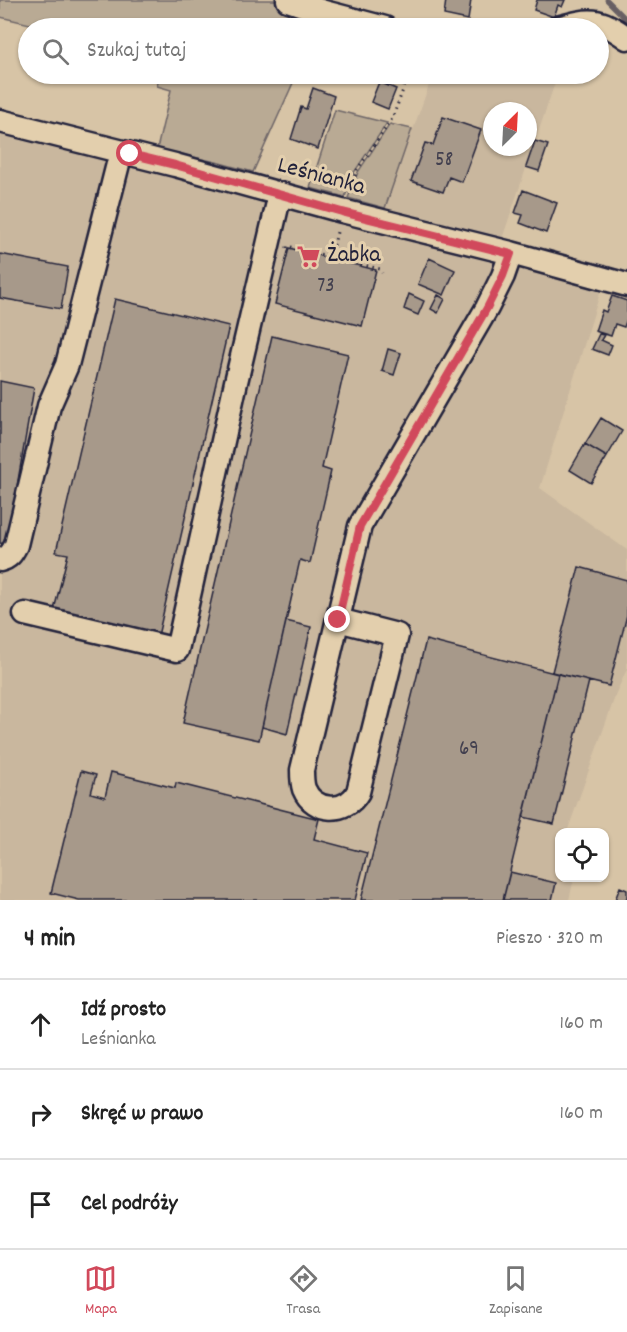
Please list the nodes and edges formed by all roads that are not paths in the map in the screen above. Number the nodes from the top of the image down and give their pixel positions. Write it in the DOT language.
graph roads {
  1 [pos="288,0"];
  2 [pos="347,18"];
  3 [pos="609,26"];
  4 [pos="627,39"];
  5 [pos="0,121"];
  6 [pos="121,152"];
  7 [pos="280,194"];
  8 [pos="511,254"];
  9 [pos="627,285"];
  10 [pos="0,560"];
  11 [pos="25,614"];
  12 [pos="338,620"];
  1 -- 2 [label="street"];
  3 -- 4 [label="street"];
  5 -- 6 [label="street, Leśnianka"];
  6 -- 7 [label="street, Leśnianka"];
  6 -- 10 [label="street"];
  7 -- 8 [label="street, Leśnianka"];
  7 -- 11 [label="street"];
  8 -- 9 [label="street, Leśnianka"];
  8 -- 12 [label="street"];
  12 -- 12 [label="street"];
}
